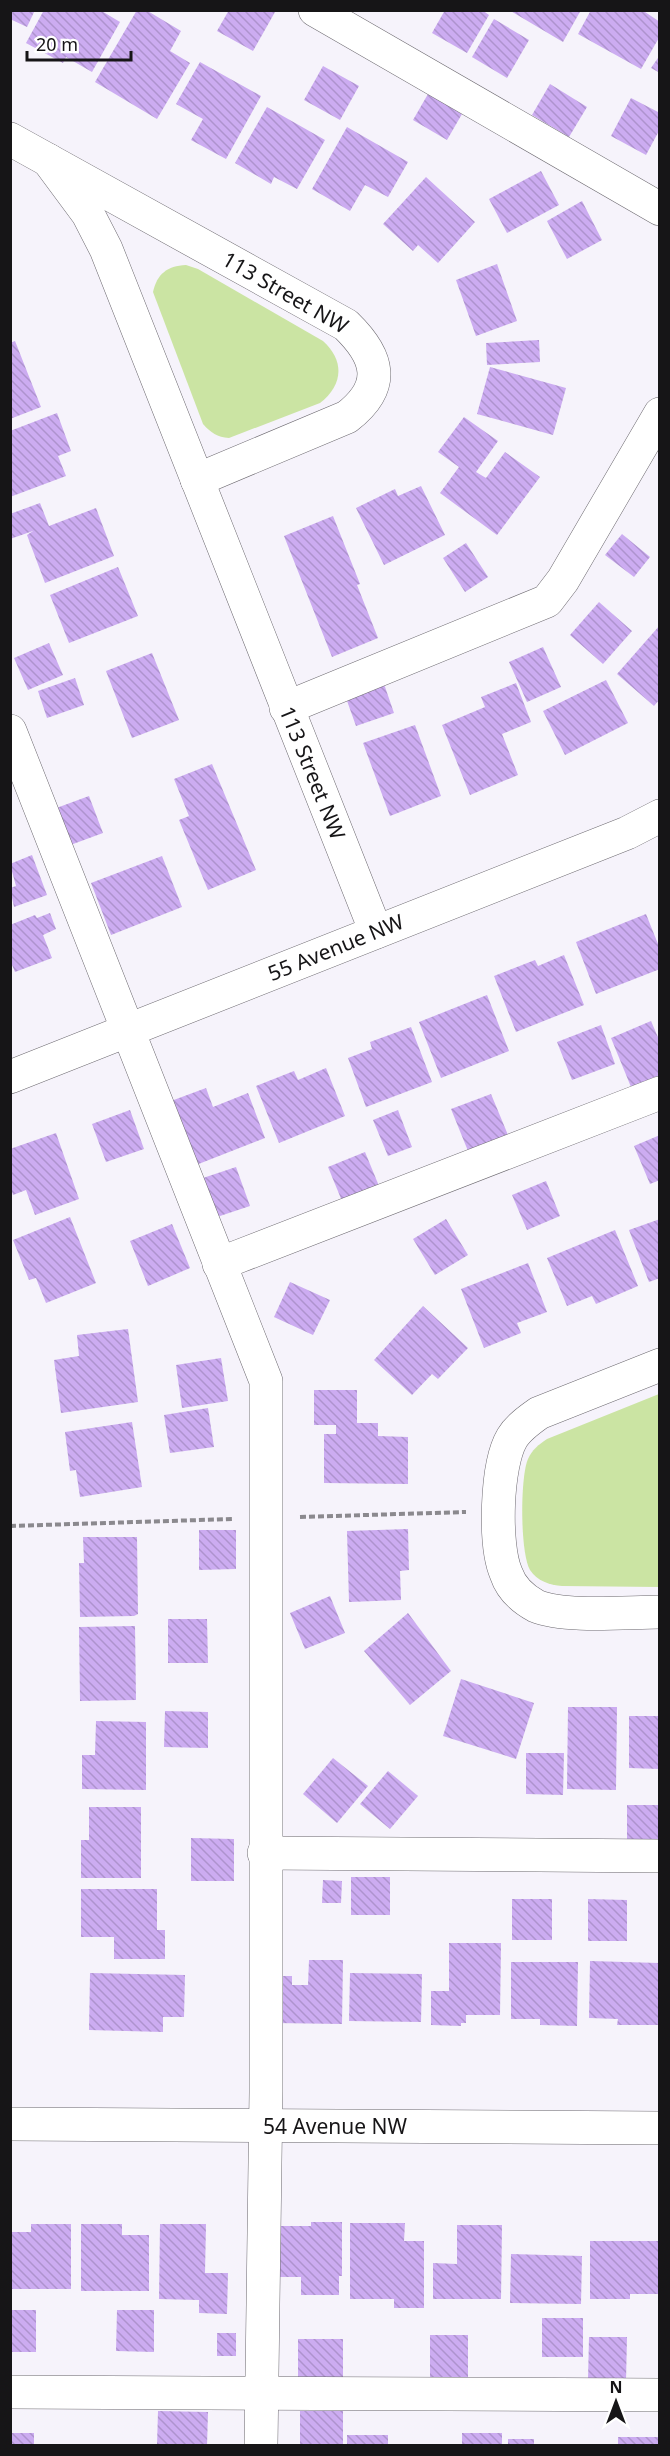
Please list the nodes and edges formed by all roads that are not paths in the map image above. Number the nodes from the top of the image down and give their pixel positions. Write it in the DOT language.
graph roads {
  1 [pos="315,10"];
  2 [pos="10,139"];
  3 [pos="48,160"];
  4 [pos="660,209"];
  5 [pos="660,414"];
  6 [pos="197,480"];
  7 [pos="285,708"];
  8 [pos="10,731"];
  9 [pos="660,816"];
  10 [pos="375,932"];
  11 [pos="128,1031"];
  12 [pos="10,1077"];
  13 [pos="660,1093"];
  14 [pos="219,1264"];
  15 [pos="660,1365"];
  16 [pos="660,1612"];
  17 [pos="264,1853"];
  18 [pos="660,1856"];
  19 [pos="10,2124"];
  20 [pos="265,2126"];
  21 [pos="660,2128"];
  22 [pos="10,2392"];
  23 [pos="261,2393"];
  24 [pos="660,2395"];
  25 [pos="261,2445"];
  1 -- 4 [label="street"];
  2 -- 3 [label="street, 113 Street NW"];
  3 -- 6 [label="street, 113 Street NW"];
  3 -- 6 [label="street, 113 Street NW"];
  5 -- 7 [label="street"];
  6 -- 7 [label="street, 113 Street NW"];
  7 -- 10 [label="street, 113 Street NW"];
  8 -- 11 [label="street"];
  9 -- 10 [label="street, 55 Avenue NW"];
  10 -- 11 [label="street, 55 Avenue NW"];
  11 -- 12 [label="street, 55 Avenue NW"];
  11 -- 14 [label="street"];
  13 -- 14 [label="street"];
  14 -- 17 [label="street"];
  15 -- 16 [label="street"];
  17 -- 18 [label="street"];
  17 -- 20 [label="street"];
  19 -- 20 [label="street, 54 Avenue NW"];
  20 -- 21 [label="street, 54 Avenue NW"];
  20 -- 23 [label="street"];
  22 -- 23 [label="street"];
  23 -- 24 [label="street"];
  23 -- 25 [label="street"];
}
